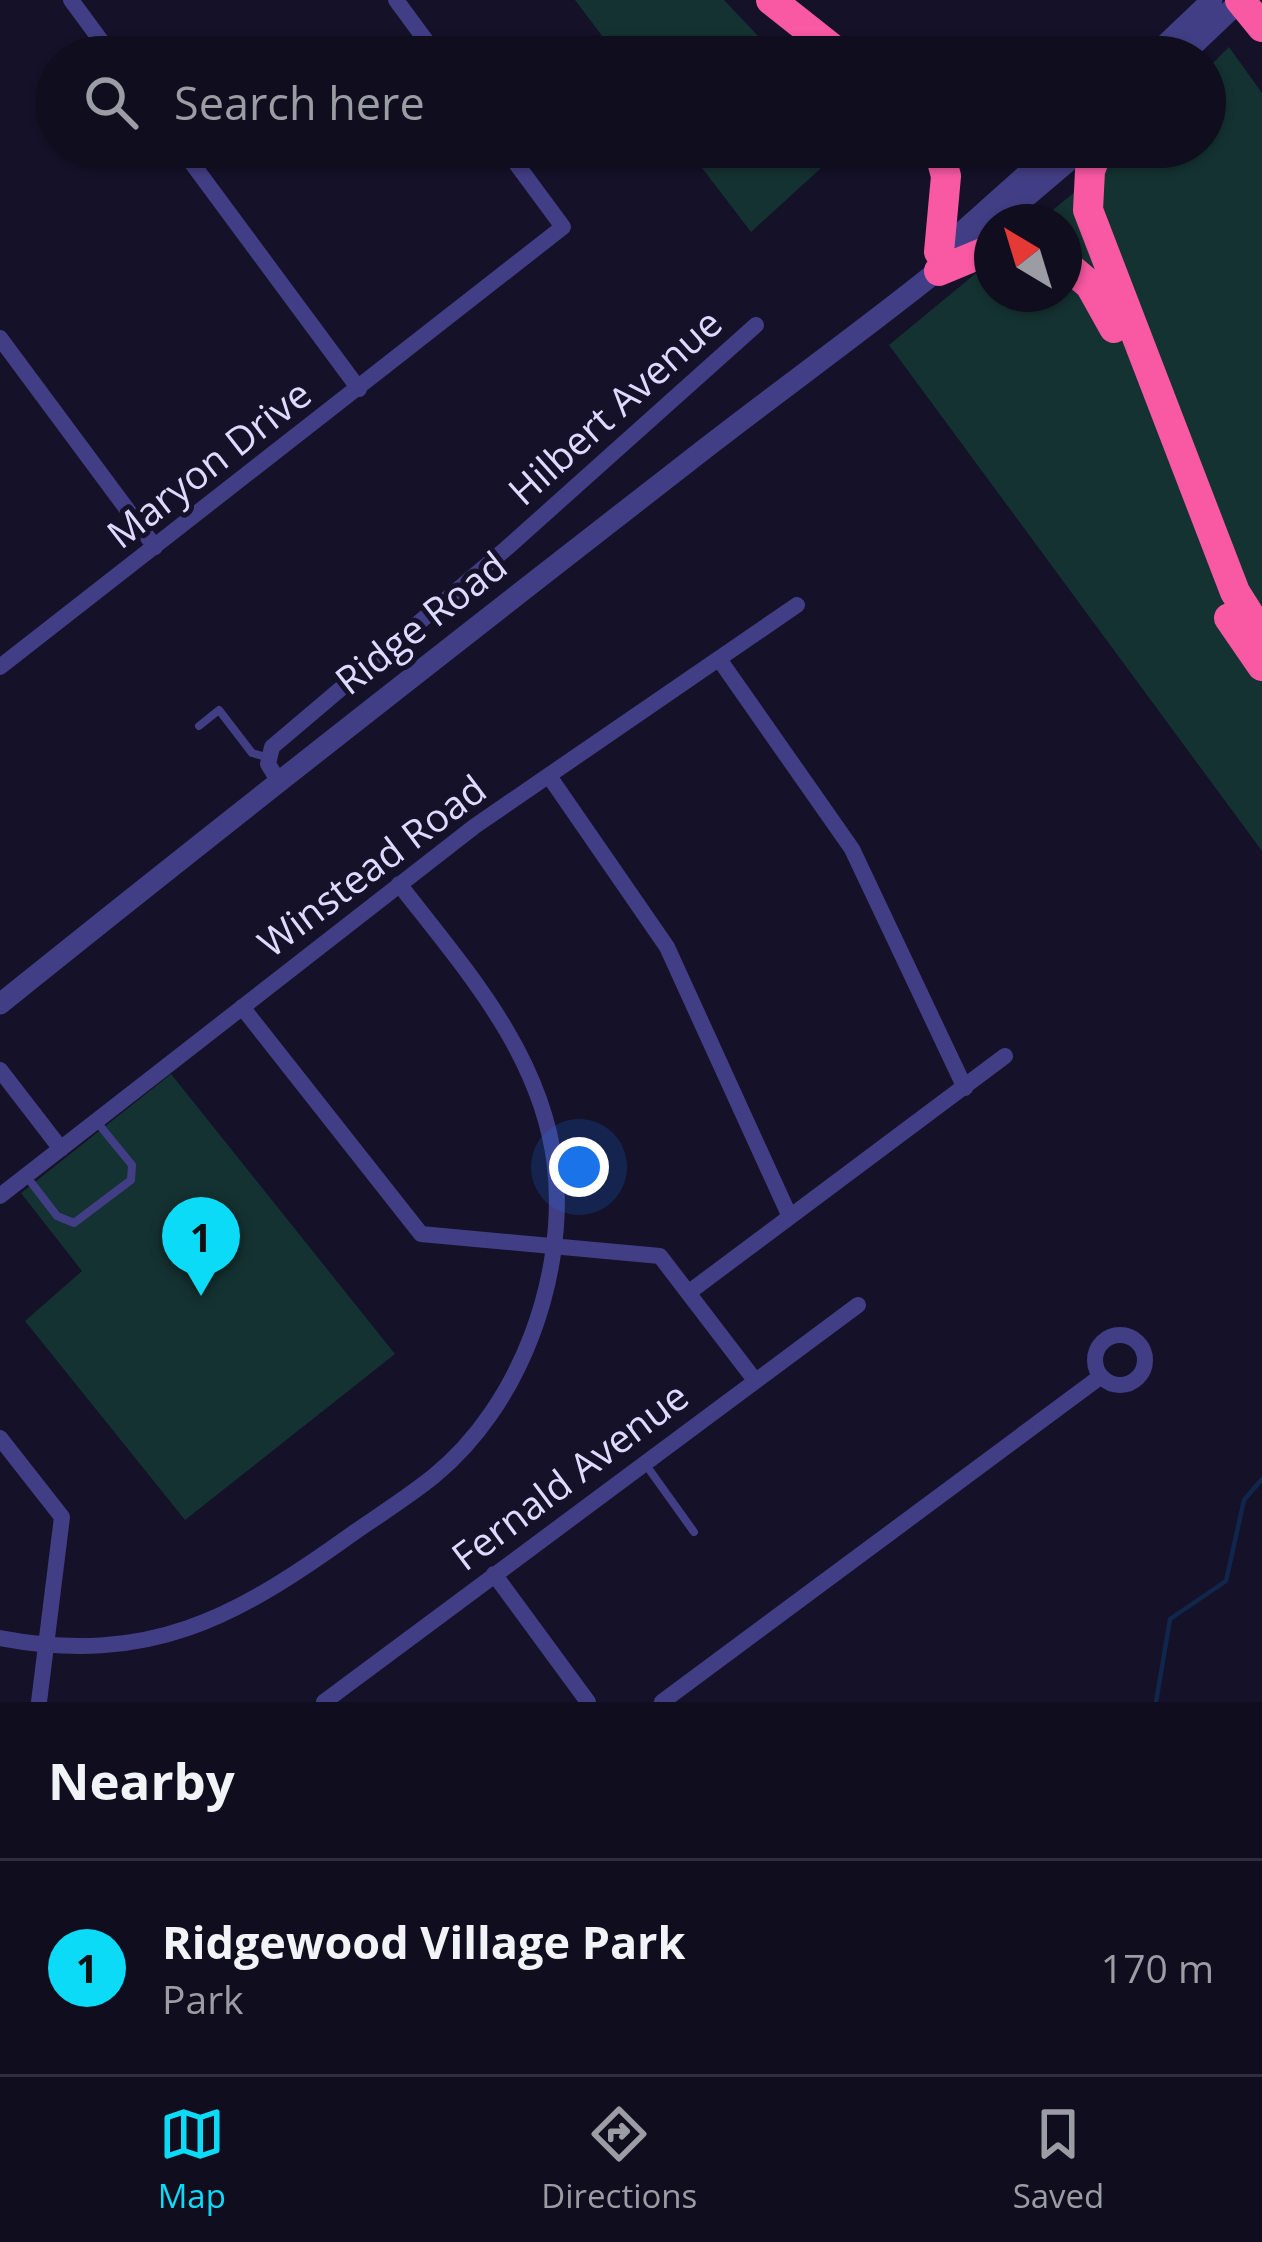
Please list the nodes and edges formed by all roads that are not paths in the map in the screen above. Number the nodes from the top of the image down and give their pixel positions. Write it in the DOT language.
graph roads {
  1 [pos="71,0"];
  2 [pos="396,0"];
  3 [pos="771,0"];
  4 [pos="792,0"];
  5 [pos="1212,0"];
  6 [pos="1240,0"];
  7 [pos="1262,27"];
  8 [pos="98,36"];
  9 [pos="423,36"];
  10 [pos="816,36"];
  11 [pos="837,36"];
  12 [pos="1189,36"];
  13 [pos="1194,36"];
  14 [pos="196,168"];
  15 [pos="519,168"];
  16 [pos="944,168"];
  17 [pos="1035,168"];
  18 [pos="1060,168"];
  19 [pos="1091,168"];
  20 [pos="1018,204"];
  21 [pos="974,237"];
  22 [pos="974,253"];
  23 [pos="939,261"];
  24 [pos="1082,278"];
  25 [pos="756,326"];
  26 [pos="0,338"];
  27 [pos="359,389"];
  28 [pos="155,547"];
  29 [pos="797,605"];
  30 [pos="1262,634"];
  31 [pos="719,658"];
  32 [pos="1262,666"];
  33 [pos="0,668"];
  34 [pos="199,726"];
  35 [pos="269,758"];
  36 [pos="549,776"];
  37 [pos="278,780"];
  38 [pos="399,884"];
  39 [pos="0,1004"];
  40 [pos="242,1007"];
  41 [pos="1005,1056"];
  42 [pos="0,1070"];
  43 [pos="965,1088"];
  44 [pos="97,1121"];
  45 [pos="61,1149"];
  46 [pos="26,1176"];
  47 [pos="0,1196"];
  48 [pos="790,1217"];
  49 [pos="553,1247"];
  50 [pos="688,1293"];
  51 [pos="858,1305"];
  52 [pos="1100,1377"];
  53 [pos="754,1379"];
  54 [pos="0,1438"];
  55 [pos="644,1462"];
  56 [pos="694,1532"];
  57 [pos="494,1574"];
  58 [pos="0,1637"];
  59 [pos="45,1646"];
  60 [pos="39,1702"];
  61 [pos="324,1702"];
  62 [pos="588,1702"];
  63 [pos="662,1702"];
  1 -- 8 [label="street"];
  2 -- 9 [label="street"];
  3 -- 10 [label="highway"];
  4 -- 11 [label="highway"];
  5 -- 12 [label="street"];
  6 -- 7 [label="highway"];
  6 -- 13 [label="street"];
  14 -- 27 [label="street"];
  15 -- 27 [label="street, Maryon Drive"];
  16 -- 23 [label="highway"];
  17 -- 23 [label="street, Ridge Road"];
  18 -- 20 [label="street, Ridge Road"];
  19 -- 30 [label="highway"];
  21 -- 23 [label="street, Ridge Road"];
  22 -- 23 [label="highway"];
  23 -- 37 [label="street, Ridge Road"];
  24 -- 32 [label="highway"];
  25 -- 35 [label="street, Hilbert Avenue"];
  26 -- 28 [label="street"];
  27 -- 28 [label="street, Maryon Drive"];
  28 -- 33 [label="street, Maryon Drive"];
  29 -- 31 [label="street, Winstead Road"];
  31 -- 36 [label="street, Winstead Road"];
  31 -- 43 [label="street"];
  34 -- 35 [label="lane"];
  35 -- 37 [label="street"];
  36 -- 38 [label="street, Winstead Road"];
  36 -- 48 [label="street"];
  37 -- 39 [label="street, Ridge Road"];
  38 -- 40 [label="street, Winstead Road"];
  38 -- 49 [label="street"];
  40 -- 44 [label="street, Winstead Road"];
  40 -- 49 [label="street"];
  41 -- 43 [label="street"];
  42 -- 45 [label="street"];
  43 -- 48 [label="street"];
  44 -- 45 [label="street, Winstead Road"];
  44 -- 46 [label="lane"];
  45 -- 46 [label="street, Winstead Road"];
  46 -- 47 [label="street, Winstead Road"];
  48 -- 50 [label="street"];
  49 -- 50 [label="street"];
  49 -- 59 [label="street"];
  50 -- 53 [label="street"];
  51 -- 53 [label="street, Fernald Avenue"];
  52 -- 63 [label="street"];
  53 -- 55 [label="street, Fernald Avenue"];
  54 -- 59 [label="street"];
  55 -- 56 [label="lane"];
  55 -- 57 [label="street, Fernald Avenue"];
  57 -- 61 [label="street, Fernald Avenue"];
  57 -- 62 [label="street"];
  58 -- 59 [label="street"];
  59 -- 60 [label="street"];
}
